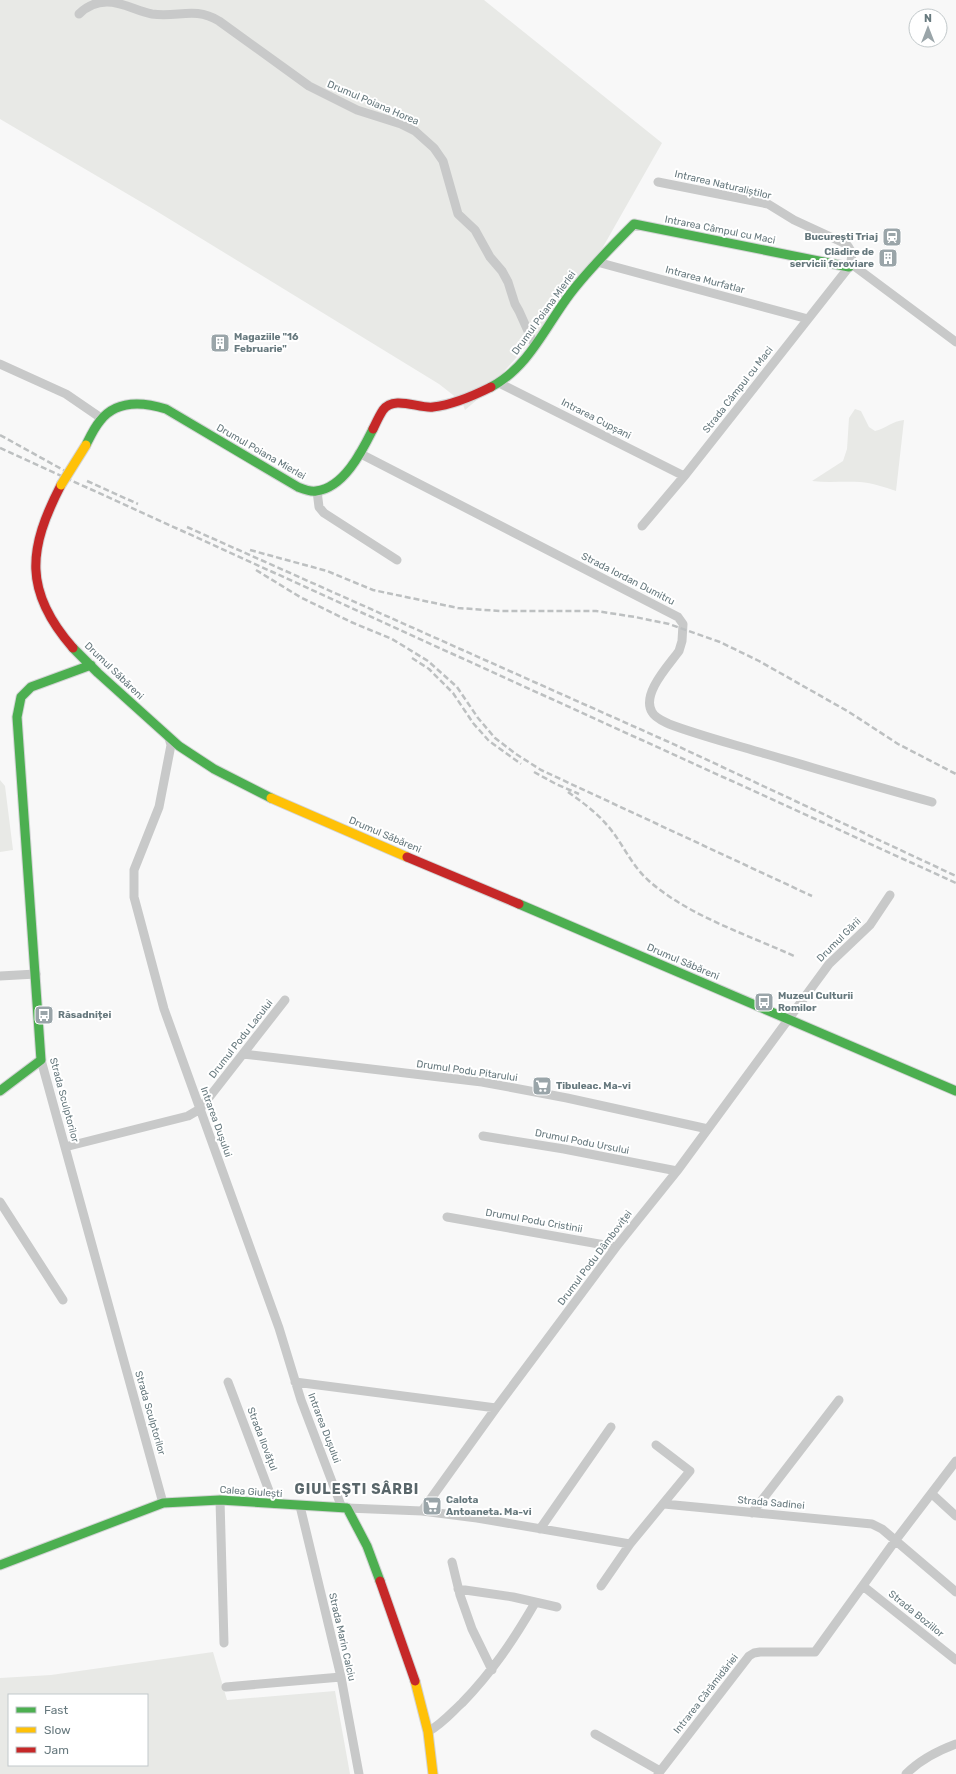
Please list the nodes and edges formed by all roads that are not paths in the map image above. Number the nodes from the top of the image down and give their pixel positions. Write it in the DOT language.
graph roads {
  1 [pos="79,14"];
  2 [pos="658,182"];
  3 [pos="634,224"];
  4 [pos="597,262"];
  5 [pos="850,265"];
  6 [pos="808,319"];
  7 [pos="956,342"];
  8 [pos="535,344"];
  9 [pos="0,364"];
  10 [pos="499,382"];
  11 [pos="101,418"];
  12 [pos="359,453"];
  13 [pos="684,476"];
  14 [pos="317,491"];
  15 [pos="642,526"];
  16 [pos="398,560"];
  17 [pos="90,665"];
  18 [pos="169,738"];
  19 [pos="932,802"];
  20 [pos="890,894"];
  21 [pos="36,974"];
  22 [pos="0,976"];
  23 [pos="285,1000"];
  24 [pos="788,1018"];
  25 [pos="243,1054"];
  26 [pos="41,1060"];
  27 [pos="0,1091"];
  28 [pos="956,1091"];
  29 [pos="200,1109"];
  30 [pos="708,1129"];
  31 [pos="484,1136"];
  32 [pos="65,1147"];
  33 [pos="677,1172"];
  34 [pos="0,1202"];
  35 [pos="448,1217"];
  36 [pos="616,1247"];
  37 [pos="63,1300"];
  38 [pos="228,1382"];
  39 [pos="295,1382"];
  40 [pos="839,1400"];
  41 [pos="496,1408"];
  42 [pos="611,1427"];
  43 [pos="656,1445"];
  44 [pos="956,1461"];
  45 [pos="932,1494"];
  46 [pos="220,1500"];
  47 [pos="163,1503"];
  48 [pos="274,1504"];
  49 [pos="664,1504"];
  50 [pos="300,1506"];
  51 [pos="345,1508"];
  52 [pos="422,1511"];
  53 [pos="752,1513"];
  54 [pos="956,1516"];
  55 [pos="540,1529"];
  56 [pos="895,1540"];
  57 [pos="630,1544"];
  58 [pos="452,1562"];
  59 [pos="0,1566"];
  60 [pos="601,1586"];
  61 [pos="863,1586"];
  62 [pos="458,1589"];
  63 [pos="956,1592"];
  64 [pos="535,1603"];
  65 [pos="557,1607"];
  66 [pos="224,1643"];
  67 [pos="956,1660"];
  68 [pos="492,1670"];
  69 [pos="341,1677"];
  70 [pos="226,1687"];
  71 [pos="429,1731"];
  72 [pos="596,1734"];
  73 [pos="956,1744"];
  74 [pos="659,1772"];
  75 [pos="359,1774"];
  76 [pos="433,1774"];
  77 [pos="906,1774"];
  1 -- 8 [label="street, Drumul Poiana Horea"];
  2 -- 5 [label="street, Intrarea Naturaliștilor"];
  3 -- 4 [label="main road, Drumul Poiana Mierlei"];
  3 -- 5 [label="main road, Intrarea Câmpul cu Maci"];
  4 -- 6 [label="street, Intrarea Murfatlar"];
  4 -- 8 [label="main road, Drumul Poiana Mierlei"];
  5 -- 6 [label="street, Strada Câmpul cu Maci"];
  5 -- 7 [label="street"];
  6 -- 13 [label="street, Strada Câmpul cu Maci"];
  8 -- 10 [label="main road, Drumul Poiana Mierlei"];
  9 -- 11 [label="street"];
  10 -- 12 [label="main road, Drumul Poiana Mierlei"];
  10 -- 13 [label="street, Intrarea Cupșani"];
  11 -- 14 [label="main road, Drumul Poiana Mierlei"];
  11 -- 17 [label="main road, Drumul Săbăreni, bridge"];
  12 -- 14 [label="main road, Drumul Poiana Mierlei"];
  12 -- 19 [label="street, Strada Iordan Dumitru"];
  13 -- 15 [label="street, Strada Câmpul cu Maci"];
  14 -- 16 [label="street"];
  17 -- 18 [label="main road, Drumul Săbăreni"];
  17 -- 21 [label="main road, Strada Sculptorilor"];
  18 -- 24 [label="main road, Drumul Săbăreni"];
  18 -- 29 [label="street, Intrarea Dușului"];
  20 -- 24 [label="street, Drumul Gării"];
  21 -- 22 [label="street"];
  21 -- 26 [label="main road, Strada Sculptorilor"];
  23 -- 25 [label="street, Drumul Podu Lacului"];
  24 -- 28 [label="main road, Drumul Săbăreni"];
  24 -- 30 [label="street, Drumul Podu Dâmboviței"];
  25 -- 29 [label="street, Drumul Podu Lacului"];
  25 -- 30 [label="street, Drumul Podu Pitarului"];
  26 -- 27 [label="main road"];
  26 -- 32 [label="street, Strada Sculptorilor"];
  29 -- 32 [label="street"];
  29 -- 39 [label="street, Intrarea Dușului"];
  30 -- 33 [label="street, Drumul Podu Dâmboviței"];
  31 -- 33 [label="street, Drumul Podu Ursului"];
  32 -- 47 [label="street, Strada Sculptorilor"];
  33 -- 36 [label="street, Drumul Podu Dâmboviței"];
  34 -- 37 [label="street"];
  35 -- 36 [label="street, Drumul Podu Cristinii"];
  36 -- 41 [label="street, Drumul Podu Dâmboviței"];
  38 -- 48 [label="street, Strada Ilovățul"];
  39 -- 41 [label="street"];
  39 -- 51 [label="street, Intrarea Dușului"];
  40 -- 53 [label="street"];
  41 -- 52 [label="street, Drumul Podu Dâmboviței"];
  42 -- 55 [label="street"];
  43 -- 49 [label="street"];
  44 -- 45 [label="street, Intrarea Cărămidăriei"];
  45 -- 54 [label="street"];
  45 -- 56 [label="street, Intrarea Cărămidăriei"];
  46 -- 47 [label="main road, Calea Giulești"];
  46 -- 48 [label="main road, Calea Giulești"];
  46 -- 66 [label="street"];
  47 -- 59 [label="main road, Calea Giulești"];
  48 -- 50 [label="main road, Calea Giulești"];
  49 -- 53 [label="street, Strada Sadinei"];
  49 -- 57 [label="street"];
  50 -- 51 [label="main road, Calea Giulești"];
  50 -- 69 [label="street, Strada Marin Calciu"];
  51 -- 52 [label="street"];
  51 -- 71 [label="main road"];
  52 -- 55 [label="street"];
  53 -- 56 [label="street, Strada Sadinei"];
  55 -- 57 [label="street"];
  56 -- 61 [label="street, Intrarea Cărămidăriei"];
  56 -- 63 [label="street, Strada Sadinei"];
  57 -- 60 [label="street"];
  58 -- 62 [label="street"];
  61 -- 67 [label="street, Strada Boziilor"];
  61 -- 74 [label="street, Intrarea Cărămidăriei"];
  62 -- 64 [label="street"];
  62 -- 68 [label="street"];
  64 -- 65 [label="street"];
  64 -- 68 [label="street"];
  68 -- 71 [label="street"];
  69 -- 70 [label="street"];
  69 -- 75 [label="street, Strada Marin Calciu"];
  71 -- 76 [label="main road"];
  72 -- 74 [label="street"];
  73 -- 77 [label="street"];
}
